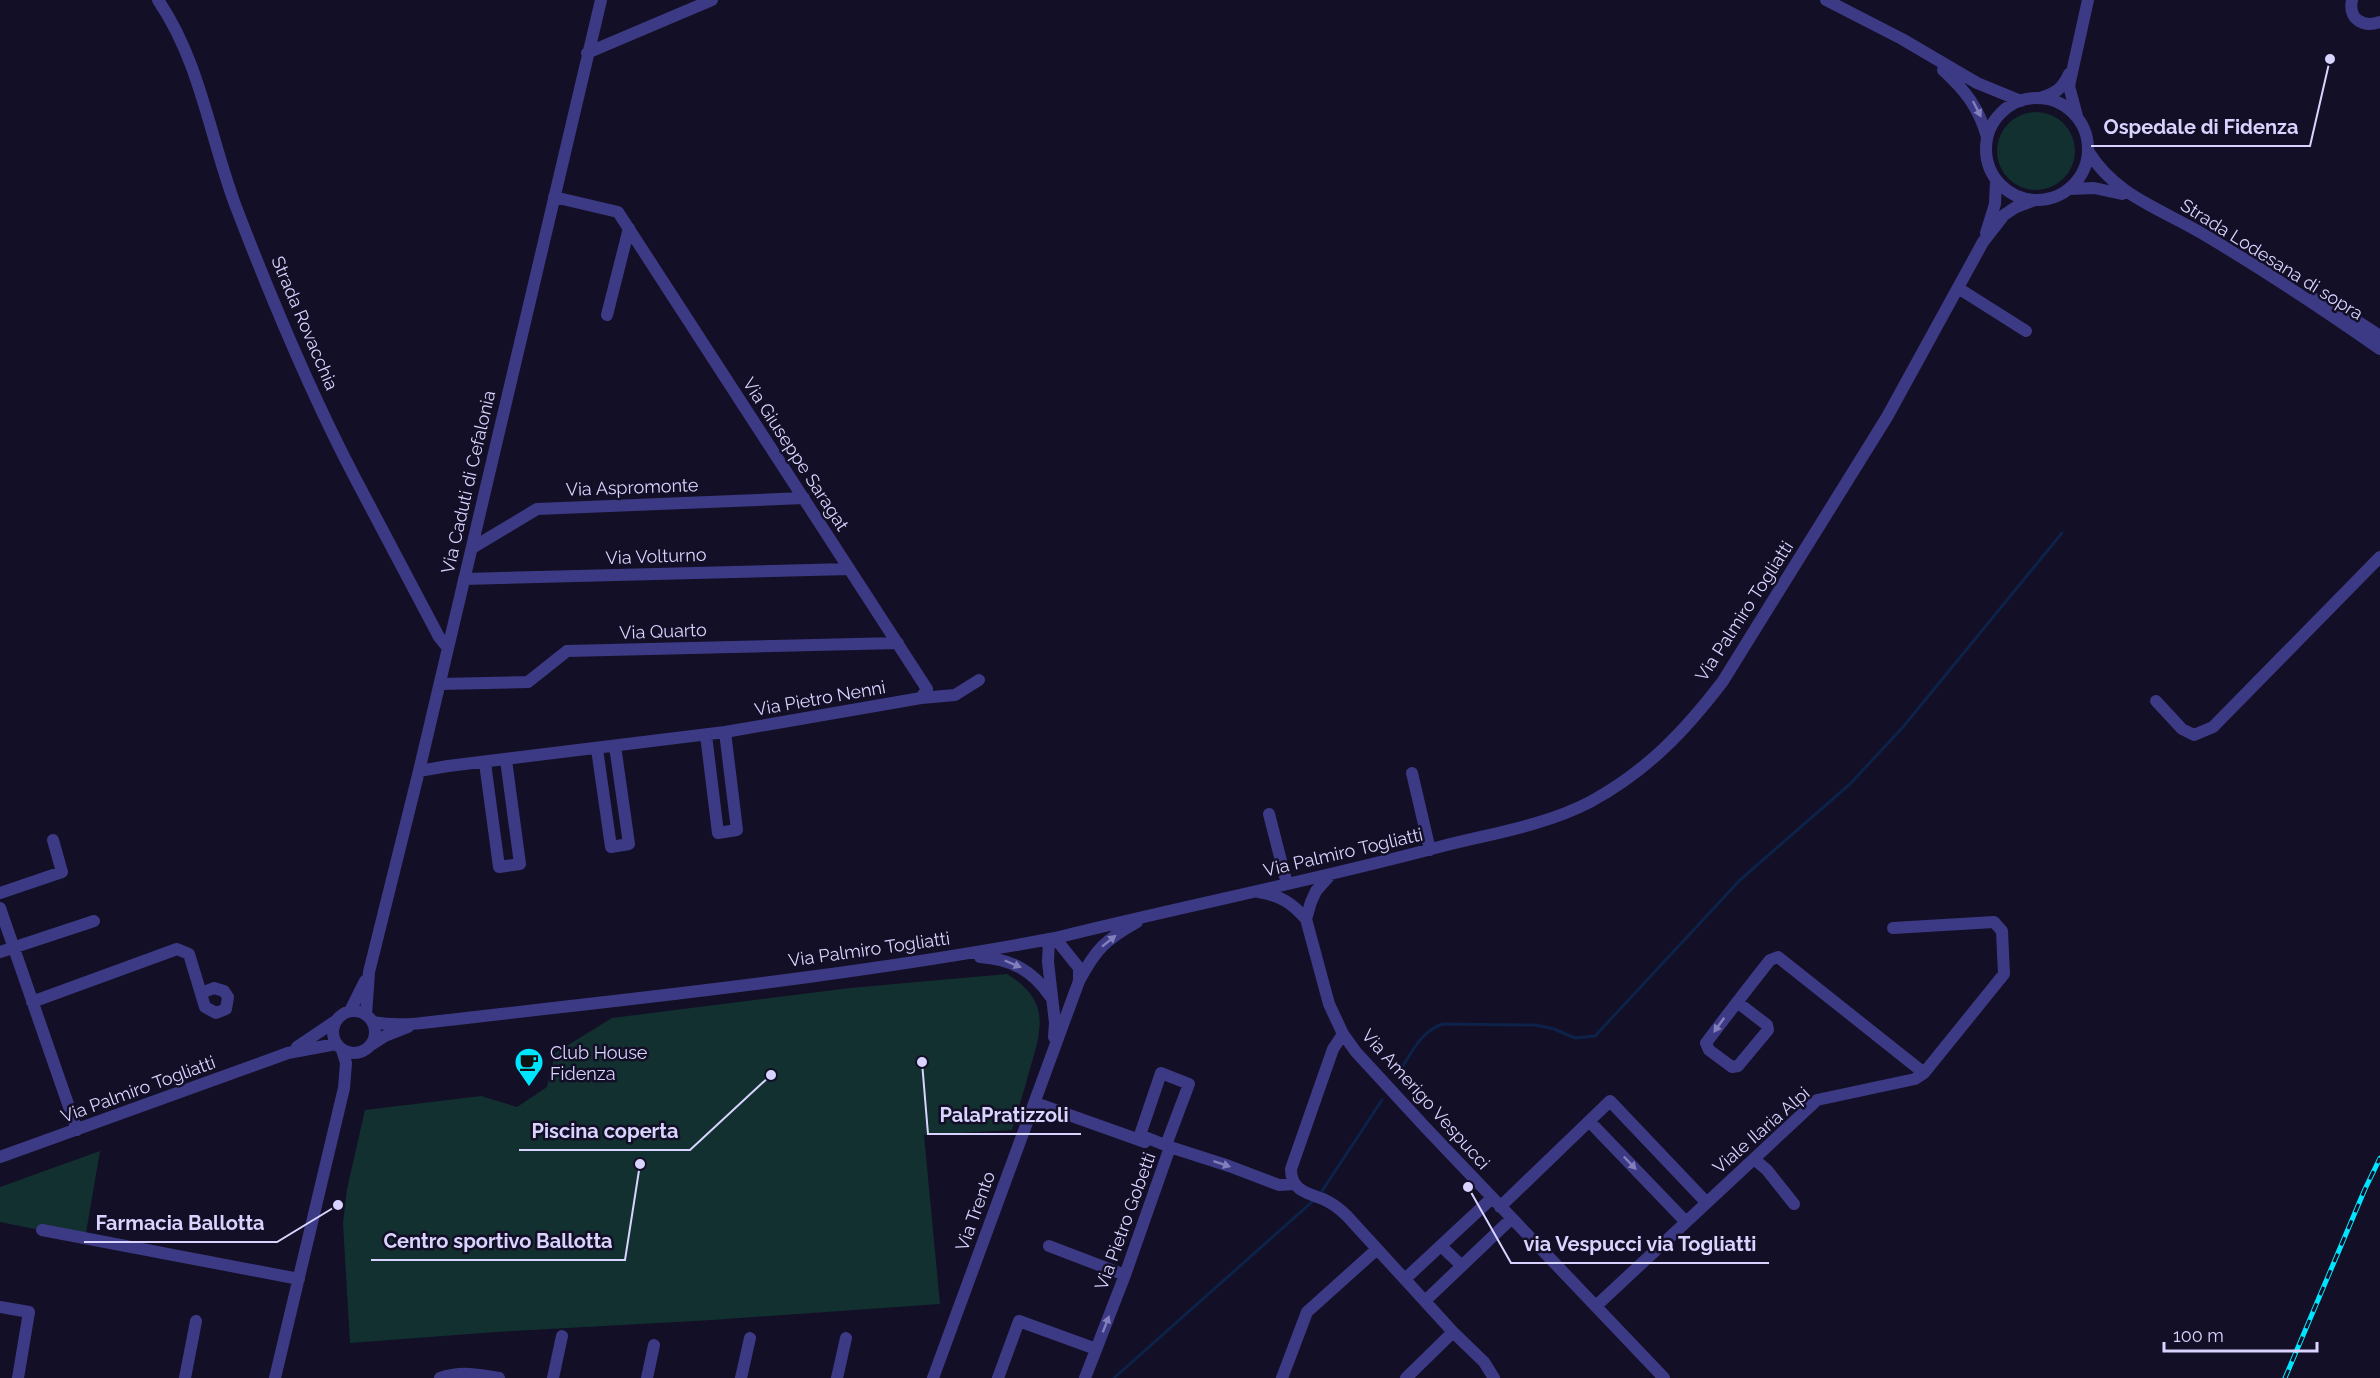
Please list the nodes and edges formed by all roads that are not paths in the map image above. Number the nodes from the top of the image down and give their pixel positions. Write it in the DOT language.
graph roads {
  1 [pos="158,0"];
  2 [pos="601,0"];
  3 [pos="712,0"];
  4 [pos="1826,0"];
  5 [pos="2088,0"];
  6 [pos="2352,0"];
  7 [pos="2380,22"];
  8 [pos="587,53"];
  9 [pos="1929,57"];
  10 [pos="2072,68"];
  11 [pos="2038,98"];
  12 [pos="2021,101"];
  13 [pos="2079,120"];
  14 [pos="1987,137"];
  15 [pos="2088,151"];
  16 [pos="1996,180"];
  17 [pos="2070,189"];
  18 [pos="554,197"];
  19 [pos="2035,200"];
  20 [pos="2142,202"];
  21 [pos="629,228"];
  22 [pos="1983,243"];
  23 [pos="1958,288"];
  24 [pos="2307,298"];
  25 [pos="607,315"];
  26 [pos="2026,331"];
  27 [pos="2380,336"];
  28 [pos="2380,349"];
  29 [pos="804,498"];
  30 [pos="472,548"];
  31 [pos="2380,557"];
  32 [pos="849,569"];
  33 [pos="464,579"];
  34 [pos="898,644"];
  35 [pos="448,648"];
  36 [pos="979,680"];
  37 [pos="440,684"];
  38 [pos="921,698"];
  39 [pos="2156,701"];
  40 [pos="725,732"];
  41 [pos="706,735"];
  42 [pos="615,746"];
  43 [pos="597,749"];
  44 [pos="506,760"];
  45 [pos="485,763"];
  46 [pos="419,771"];
  47 [pos="1412,773"];
  48 [pos="1269,814"];
  49 [pos="53,840"];
  50 [pos="1430,850"];
  51 [pos="1331,874"];
  52 [pos="1292,883"];
  53 [pos="1256,891"];
  54 [pos="0,893"];
  55 [pos="1311,902"];
  56 [pos="0,908"];
  57 [pos="1297,908"];
  58 [pos="1151,914"];
  59 [pos="1306,919"];
  60 [pos="94,921"];
  61 [pos="1893,928"];
  62 [pos="1052,939"];
  63 [pos="14,947"];
  64 [pos="0,952"];
  65 [pos="961,955"];
  66 [pos="369,972"];
  67 [pos="1079,981"];
  68 [pos="201,993"];
  69 [pos="1052,999"];
  70 [pos="33,1002"];
  71 [pos="1737,1002"];
  72 [pos="350,1011"];
  73 [pos="370,1019"];
  74 [pos="337,1020"];
  75 [pos="418,1023"];
  76 [pos="1343,1034"];
  77 [pos="339,1047"];
  78 [pos="368,1048"];
  79 [pos="288,1053"];
  80 [pos="1052,1056"];
  81 [pos="1924,1073"];
  82 [pos="344,1088"];
  83 [pos="1041,1105"];
  84 [pos="1589,1121"];
  85 [pos="77,1130"];
  86 [pos="1168,1148"];
  87 [pos="0,1157"];
  88 [pos="1754,1159"];
  89 [pos="1295,1184"];
  90 [pos="1496,1202"];
  91 [pos="1706,1202"];
  92 [pos="1794,1204"];
  93 [pos="1511,1219"];
  94 [pos="1686,1222"];
  95 [pos="42,1230"];
  96 [pos="1049,1246"];
  97 [pos="1441,1246"];
  98 [pos="1376,1250"];
  99 [pos="1462,1266"];
  100 [pos="1125,1275"];
  101 [pos="300,1279"];
  102 [pos="1405,1279"];
  103 [pos="1425,1301"];
  104 [pos="1596,1306"];
  105 [pos="0,1307"];
  106 [pos="196,1321"];
  107 [pos="1453,1332"];
  108 [pos="562,1336"];
  109 [pos="750,1338"];
  110 [pos="846,1338"];
  111 [pos="654,1346"];
  112 [pos="1096,1349"];
  113 [pos="18,1378"];
  114 [pos="185,1378"];
  115 [pos="275,1378"];
  116 [pos="440,1378"];
  117 [pos="494,1378"];
  118 [pos="553,1378"];
  119 [pos="647,1378"];
  120 [pos="741,1378"];
  121 [pos="837,1378"];
  122 [pos="933,1378"];
  123 [pos="998,1378"];
  124 [pos="1085,1378"];
  125 [pos="1282,1378"];
  126 [pos="1406,1378"];
  127 [pos="1494,1378"];
  128 [pos="1664,1378"];
  1 -- 35 [label="street, Strada Rovacchia"];
  2 -- 8 [label="street, Via Caduti di Cefalonia"];
  3 -- 8 [label="street"];
  4 -- 9 [label="street"];
  5 -- 10 [label="street"];
  6 -- 7 [label="street"];
  8 -- 18 [label="street, Via Caduti di Cefalonia"];
  9 -- 12 [label="street"];
  9 -- 14 [label="street, one-way"];
  10 -- 11 [label="street"];
  10 -- 13 [label="street"];
  11 -- 12 [label="street"];
  11 -- 13 [label="street"];
  12 -- 14 [label="street"];
  13 -- 15 [label="street"];
  14 -- 16 [label="street"];
  15 -- 17 [label="street"];
  15 -- 20 [label="street"];
  16 -- 19 [label="street"];
  16 -- 22 [label="street"];
  17 -- 19 [label="street"];
  17 -- 20 [label="street"];
  18 -- 21 [label="street, Via Giuseppe Saragat"];
  18 -- 30 [label="street, Via Caduti di Cefalonia"];
  19 -- 22 [label="street"];
  20 -- 24 [label="street, Strada Lodesana di sopra"];
  21 -- 25 [label="street"];
  21 -- 29 [label="street, Via Giuseppe Saragat"];
  22 -- 23 [label="street, Via Palmiro Togliatti"];
  23 -- 26 [label="street"];
  23 -- 50 [label="street, Via Palmiro Togliatti"];
  24 -- 27 [label="street"];
  24 -- 28 [label="street, Strada Lodesana di sopra"];
  29 -- 30 [label="street, Via Aspromonte"];
  29 -- 32 [label="street, Via Giuseppe Saragat"];
  30 -- 33 [label="street, Via Caduti di Cefalonia"];
  31 -- 39 [label="street"];
  32 -- 33 [label="street, Via Volturno"];
  32 -- 34 [label="street, Via Giuseppe Saragat"];
  33 -- 35 [label="street, Via Caduti di Cefalonia"];
  34 -- 37 [label="street, Via Quarto"];
  34 -- 38 [label="street, Via Giuseppe Saragat"];
  35 -- 37 [label="street, Via Caduti di Cefalonia"];
  36 -- 38 [label="street, Via Pietro Nenni"];
  37 -- 46 [label="street, Via Caduti di Cefalonia"];
  38 -- 40 [label="street, Via Pietro Nenni"];
  40 -- 41 [label="street, Via Pietro Nenni"];
  40 -- 41 [label="street"];
  41 -- 42 [label="street, Via Pietro Nenni"];
  42 -- 43 [label="street, Via Pietro Nenni"];
  42 -- 43 [label="street"];
  43 -- 44 [label="street, Via Pietro Nenni"];
  44 -- 45 [label="street, Via Pietro Nenni"];
  44 -- 45 [label="street"];
  45 -- 46 [label="street, Via Pietro Nenni"];
  46 -- 66 [label="street, Via Caduti di Cefalonia"];
  47 -- 50 [label="street"];
  48 -- 52 [label="street"];
  49 -- 54 [label="street"];
  50 -- 51 [label="street, Via Palmiro Togliatti"];
  51 -- 52 [label="street, Via Palmiro Togliatti"];
  51 -- 55 [label="street"];
  52 -- 53 [label="street, Via Palmiro Togliatti"];
  52 -- 55 [label="street"];
  52 -- 57 [label="street"];
  53 -- 57 [label="street, Via Amerigo Vespucci"];
  53 -- 58 [label="street, Via Palmiro Togliatti"];
  55 -- 59 [label="street"];
  56 -- 63 [label="street"];
  57 -- 59 [label="street, Via Amerigo Vespucci"];
  58 -- 62 [label="street, Via Palmiro Togliatti"];
  67 -- 58 [label="street, Via Trento, one-way"];
  59 -- 76 [label="street, Via Amerigo Vespucci"];
  60 -- 63 [label="street"];
  61 -- 81 [label="street"];
  62 -- 65 [label="street, Via Palmiro Togliatti"];
  62 -- 67 [label="street"];
  62 -- 69 [label="street, Via Trento"];
  63 -- 64 [label="street"];
  63 -- 70 [label="street"];
  65 -- 69 [label="street, one-way"];
  65 -- 75 [label="street, Via Palmiro Togliatti"];
  66 -- 72 [label="street, Via Caduti di Cefalonia"];
  66 -- 73 [label="street, Via Caduti di Cefalonia"];
  67 -- 80 [label="street, Via Trento"];
  68 -- 70 [label="street"];
  69 -- 80 [label="street, Via Trento"];
  70 -- 85 [label="street"];
  71 -- 71 [label="street, one-way"];
  71 -- 81 [label="street"];
  72 -- 73 [label="street, Via Palmiro Togliatti"];
  72 -- 74 [label="street, Via Palmiro Togliatti"];
  73 -- 75 [label="street, Via Palmiro Togliatti"];
  73 -- 78 [label="street"];
  74 -- 77 [label="street"];
  74 -- 79 [label="street, Via Palmiro Togliatti"];
  75 -- 78 [label="street, Via Palmiro Togliatti"];
  76 -- 89 [label="street"];
  76 -- 90 [label="street, Via Amerigo Vespucci"];
  77 -- 78 [label="street, Via Palmiro Togliatti"];
  77 -- 79 [label="street, Via Palmiro Togliatti"];
  77 -- 82 [label="street"];
  78 -- 82 [label="street"];
  79 -- 85 [label="street, Via Palmiro Togliatti"];
  80 -- 122 [label="street, Via Trento"];
  81 -- 88 [label="street, Viale Ilaria Alpi"];
  82 -- 101 [label="street"];
  83 -- 86 [label="street"];
  84 -- 90 [label="street"];
  84 -- 91 [label="street"];
  84 -- 94 [label="street, one-way"];
  85 -- 87 [label="street, Via Palmiro Togliatti"];
  86 -- 86 [label="street"];
  86 -- 89 [label="street, Via Pietro Gobetti, one-way"];
  86 -- 100 [label="street, Via Pietro Gobetti"];
  88 -- 91 [label="street, Viale Ilaria Alpi"];
  88 -- 92 [label="street"];
  89 -- 98 [label="street"];
  90 -- 93 [label="street, Via Amerigo Vespucci"];
  90 -- 97 [label="street"];
  91 -- 94 [label="street, Viale Ilaria Alpi"];
  93 -- 99 [label="street"];
  93 -- 104 [label="street, Via Amerigo Vespucci"];
  94 -- 104 [label="street, Viale Ilaria Alpi"];
  95 -- 101 [label="street"];
  96 -- 100 [label="street"];
  97 -- 99 [label="street"];
  97 -- 102 [label="street"];
  98 -- 102 [label="street"];
  98 -- 125 [label="street"];
  99 -- 103 [label="street"];
  112 -- 100 [label="street, Via Pietro Gobetti, one-way"];
  101 -- 115 [label="street"];
  102 -- 103 [label="street"];
  103 -- 107 [label="street"];
  104 -- 128 [label="street, Via Amerigo Vespucci"];
  105 -- 113 [label="street"];
  106 -- 114 [label="street"];
  107 -- 126 [label="street"];
  107 -- 127 [label="street"];
  108 -- 118 [label="street"];
  109 -- 120 [label="street"];
  110 -- 121 [label="street"];
  111 -- 119 [label="street"];
  112 -- 123 [label="street"];
  112 -- 124 [label="street, Via Pietro Gobetti"];
  116 -- 117 [label="street"];
}
